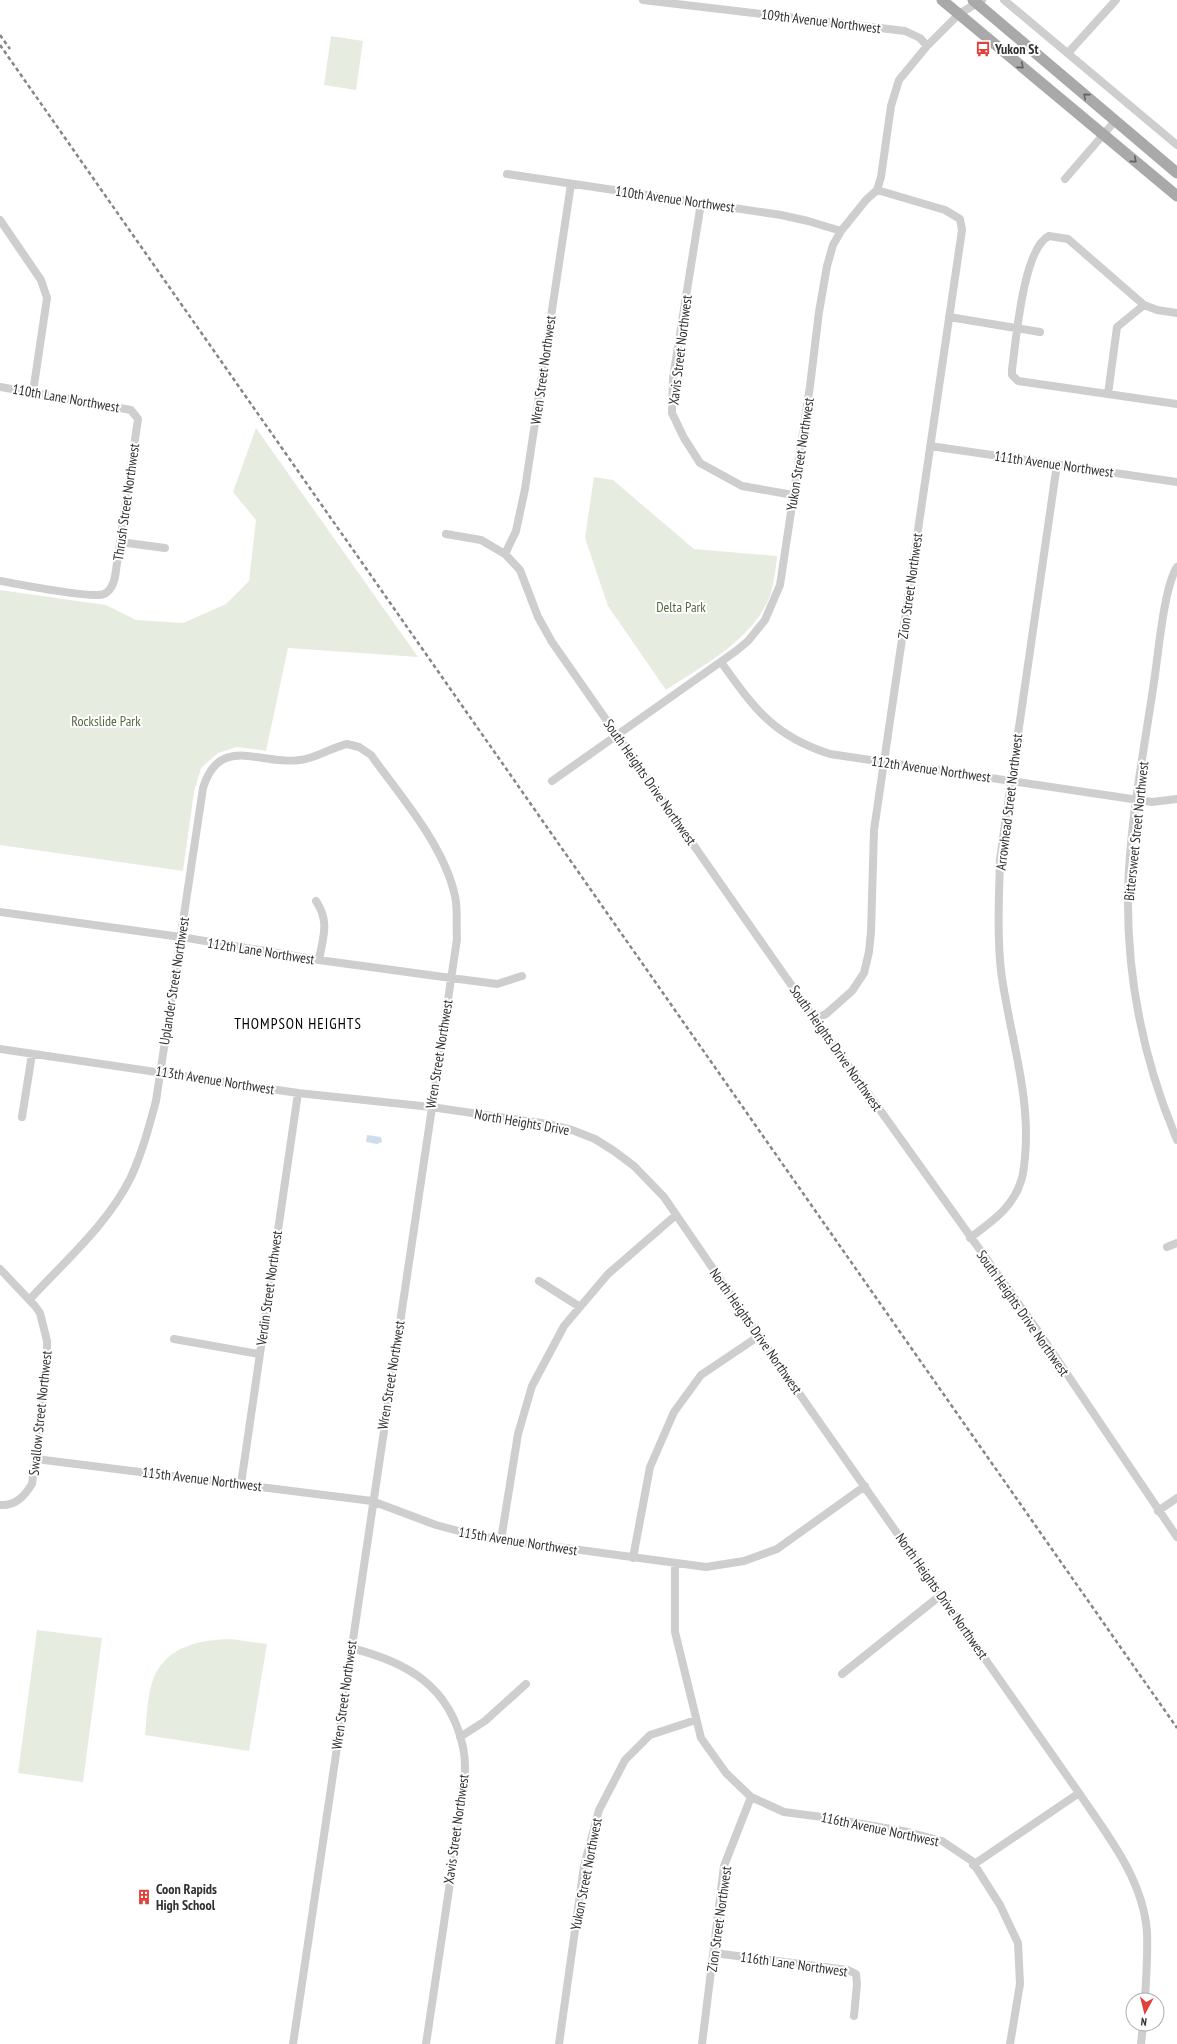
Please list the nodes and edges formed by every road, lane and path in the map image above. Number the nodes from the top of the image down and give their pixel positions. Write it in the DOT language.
graph roads {
  1 [pos="644,0"];
  2 [pos="942,0"];
  3 [pos="1004,0"];
  4 [pos="1116,0"];
  5 [pos="978,1"];
  6 [pos="705,4"];
  7 [pos="959,14"];
  8 [pos="927,46"];
  9 [pos="1068,53"];
  10 [pos="1115,121"];
  11 [pos="1104,135"];
  12 [pos="1177,145"];
  13 [pos="1177,173"];
  14 [pos="507,174"];
  15 [pos="1065,179"];
  16 [pos="571,184"];
  17 [pos="877,190"];
  18 [pos="1177,196"];
  19 [pos="701,203"];
  20 [pos="0,220"];
  21 [pos="841,232"];
  22 [pos="1144,305"];
  23 [pos="1177,312"];
  24 [pos="949,317"];
  25 [pos="1019,328"];
  26 [pos="1040,332"];
  27 [pos="0,386"];
  28 [pos="33,392"];
  29 [pos="1108,394"];
  30 [pos="1177,404"];
  31 [pos="131,410"];
  32 [pos="930,446"];
  33 [pos="1057,464"];
  34 [pos="1177,482"];
  35 [pos="793,494"];
  36 [pos="446,534"];
  37 [pos="120,542"];
  38 [pos="165,548"];
  39 [pos="505,554"];
  40 [pos="1177,567"];
  41 [pos="0,581"];
  42 [pos="721,662"];
  43 [pos="617,734"];
  44 [pos="347,744"];
  45 [pos="884,762"];
  46 [pos="552,781"];
  47 [pos="1010,781"];
  48 [pos="1177,799"];
  49 [pos="1137,800"];
  50 [pos="316,902"];
  51 [pos="0,912"];
  52 [pos="181,937"];
  53 [pos="320,960"];
  54 [pos="522,976"];
  55 [pos="451,978"];
  56 [pos="815,1019"];
  57 [pos="0,1049"];
  58 [pos="32,1054"];
  59 [pos="160,1071"];
  60 [pos="298,1093"];
  61 [pos="431,1107"];
  62 [pos="22,1117"];
  63 [pos="1177,1140"];
  64 [pos="676,1215"];
  65 [pos="970,1238"];
  66 [pos="1177,1243"];
  67 [pos="1167,1247"];
  68 [pos="0,1270"];
  69 [pos="539,1281"];
  70 [pos="30,1299"];
  71 [pos="580,1307"];
  72 [pos="759,1336"];
  73 [pos="174,1339"];
  74 [pos="260,1354"];
  75 [pos="36,1458"];
  76 [pos="241,1484"];
  77 [pos="865,1486"];
  78 [pos="1177,1498"];
  79 [pos="372,1501"];
  80 [pos="0,1505"];
  81 [pos="1158,1511"];
  82 [pos="1177,1537"];
  83 [pos="501,1540"];
  84 [pos="633,1558"];
  85 [pos="675,1563"];
  86 [pos="941,1595"];
  87 [pos="351,1648"];
  88 [pos="842,1674"];
  89 [pos="526,1684"];
  90 [pos="696,1720"];
  91 [pos="460,1737"];
  92 [pos="1079,1793"];
  93 [pos="751,1797"];
  94 [pos="974,1864"];
  95 [pos="714,1953"];
  96 [pos="1145,1992"];
  97 [pos="854,2016"];
  98 [pos="1142,2032"];
  99 [pos="293,2044"];
  100 [pos="426,2044"];
  101 [pos="559,2044"];
  102 [pos="702,2044"];
  103 [pos="1010,2044"];
  104 [pos="1141,2044"];
  1 -- 6 [label="street, 109th Avenue Northwest"];
  2 -- 7 [label="main road"];
  3 -- 9 [label="street"];
  4 -- 9 [label="street"];
  5 -- 7 [label="street"];
  10 -- 5 [label="main road, one-way"];
  6 -- 8 [label="street, 109th Avenue Northwest"];
  7 -- 8 [label="street"];
  7 -- 11 [label="main road, one-way"];
  8 -- 17 [label="street"];
  9 -- 12 [label="street"];
  10 -- 11 [label="street"];
  10 -- 13 [label="main road"];
  11 -- 15 [label="street"];
  11 -- 18 [label="main road, one-way"];
  14 -- 16 [label="street, 110th Avenue Northwest"];
  16 -- 19 [label="street, 110th Avenue Northwest"];
  16 -- 39 [label="street, Wren Street Northwest"];
  17 -- 21 [label="street, Yukon Street Northwest"];
  17 -- 24 [label="street, Zion Street Northwest"];
  19 -- 21 [label="street, 110th Avenue Northwest"];
  19 -- 35 [label="street, Xavis Street Northwest"];
  20 -- 28 [label="street"];
  21 -- 35 [label="street, Yukon Street Northwest"];
  22 -- 23 [label="street"];
  22 -- 25 [label="street"];
  22 -- 29 [label="street"];
  24 -- 25 [label="street"];
  24 -- 32 [label="street, Zion Street Northwest"];
  25 -- 26 [label="street"];
  25 -- 29 [label="street"];
  27 -- 28 [label="street, 110th Lane Northwest"];
  28 -- 31 [label="street, 110th Lane Northwest"];
  29 -- 30 [label="street"];
  31 -- 37 [label="street, Thrush Street Northwest"];
  32 -- 33 [label="street, 111th Avenue Northwest"];
  32 -- 45 [label="street, Zion Street Northwest"];
  33 -- 34 [label="street, 111th Avenue Northwest"];
  33 -- 47 [label="street, Arrowhead Street Northwest"];
  35 -- 42 [label="street, Yukon Street Northwest"];
  36 -- 39 [label="street, South Heights Drive Northwest"];
  37 -- 38 [label="street"];
  37 -- 41 [label="street, Thrush Street Northwest"];
  39 -- 43 [label="street, South Heights Drive Northwest"];
  40 -- 49 [label="street, Bittersweet Street Northwest"];
  42 -- 43 [label="street, Yukon Street Northwest"];
  42 -- 45 [label="street, 112th Avenue Northwest"];
  43 -- 46 [label="street, Yukon Street Northwest"];
  43 -- 56 [label="street, South Heights Drive Northwest"];
  44 -- 52 [label="street, Uplander Street Northwest"];
  44 -- 55 [label="street, Wren Street Northwest"];
  45 -- 47 [label="street, 112th Avenue Northwest"];
  45 -- 56 [label="street, Zion Street Northwest"];
  47 -- 49 [label="street, 112th Avenue Northwest"];
  47 -- 65 [label="street, Arrowhead Street Northwest"];
  48 -- 49 [label="street, 112th Avenue Northwest"];
  49 -- 63 [label="street, Bittersweet Street Northwest"];
  50 -- 53 [label="street"];
  51 -- 52 [label="street, 112th Lane Northwest"];
  52 -- 53 [label="street, 112th Lane Northwest"];
  52 -- 59 [label="street, Uplander Street Northwest"];
  53 -- 55 [label="street, 112th Lane Northwest"];
  54 -- 55 [label="street, 112th Lane Northwest"];
  55 -- 61 [label="street, Wren Street Northwest"];
  56 -- 65 [label="street, South Heights Drive Northwest"];
  57 -- 58 [label="street, 113th Avenue Northwest"];
  58 -- 59 [label="street, 113th Avenue Northwest"];
  58 -- 62 [label="street"];
  59 -- 60 [label="street, 113th Avenue Northwest"];
  59 -- 70 [label="street, Uplander Street Northwest"];
  60 -- 61 [label="street, 113th Avenue Northwest"];
  60 -- 74 [label="street, Verdin Street Northwest"];
  61 -- 64 [label="street, North Heights Drive"];
  61 -- 79 [label="street, Wren Street Northwest"];
  64 -- 71 [label="street"];
  64 -- 72 [label="street, North Heights Drive Northwest"];
  65 -- 81 [label="street, South Heights Drive Northwest"];
  66 -- 67 [label="street"];
  68 -- 70 [label="street, Swallow Street Northwest"];
  69 -- 71 [label="street"];
  70 -- 75 [label="street, Swallow Street Northwest"];
  71 -- 83 [label="street"];
  72 -- 77 [label="street, North Heights Drive Northwest"];
  72 -- 84 [label="street"];
  73 -- 74 [label="street"];
  74 -- 76 [label="street, Verdin Street Northwest"];
  75 -- 76 [label="street, 115th Avenue Northwest"];
  75 -- 80 [label="street, Swallow Street Northwest"];
  76 -- 79 [label="street, 115th Avenue Northwest"];
  77 -- 85 [label="street, 115th Avenue Northwest"];
  77 -- 86 [label="street, North Heights Drive Northwest"];
  78 -- 81 [label="street"];
  79 -- 83 [label="street, 115th Avenue Northwest"];
  79 -- 87 [label="street, Wren Street Northwest"];
  81 -- 82 [label="street, South Heights Drive Northwest"];
  83 -- 84 [label="street, 115th Avenue Northwest"];
  84 -- 85 [label="street, 115th Avenue Northwest"];
  85 -- 90 [label="street"];
  86 -- 88 [label="street"];
  86 -- 92 [label="street, North Heights Drive Northwest"];
  87 -- 91 [label="street, Xavis Street Northwest"];
  87 -- 99 [label="street, Wren Street Northwest"];
  89 -- 91 [label="street"];
  90 -- 93 [label="street, 116th Avenue Northwest"];
  90 -- 101 [label="street, Yukon Street Northwest"];
  91 -- 100 [label="street, Xavis Street Northwest"];
  92 -- 94 [label="street"];
  92 -- 96 [label="street, North Heights Drive Northwest"];
  93 -- 94 [label="street, 116th Avenue Northwest"];
  93 -- 95 [label="street, Zion Street Northwest"];
  94 -- 103 [label="street"];
  95 -- 97 [label="street, 116th Lane Northwest"];
  95 -- 102 [label="street, Zion Street Northwest"];
  98 -- 104 [label="street"];
}
